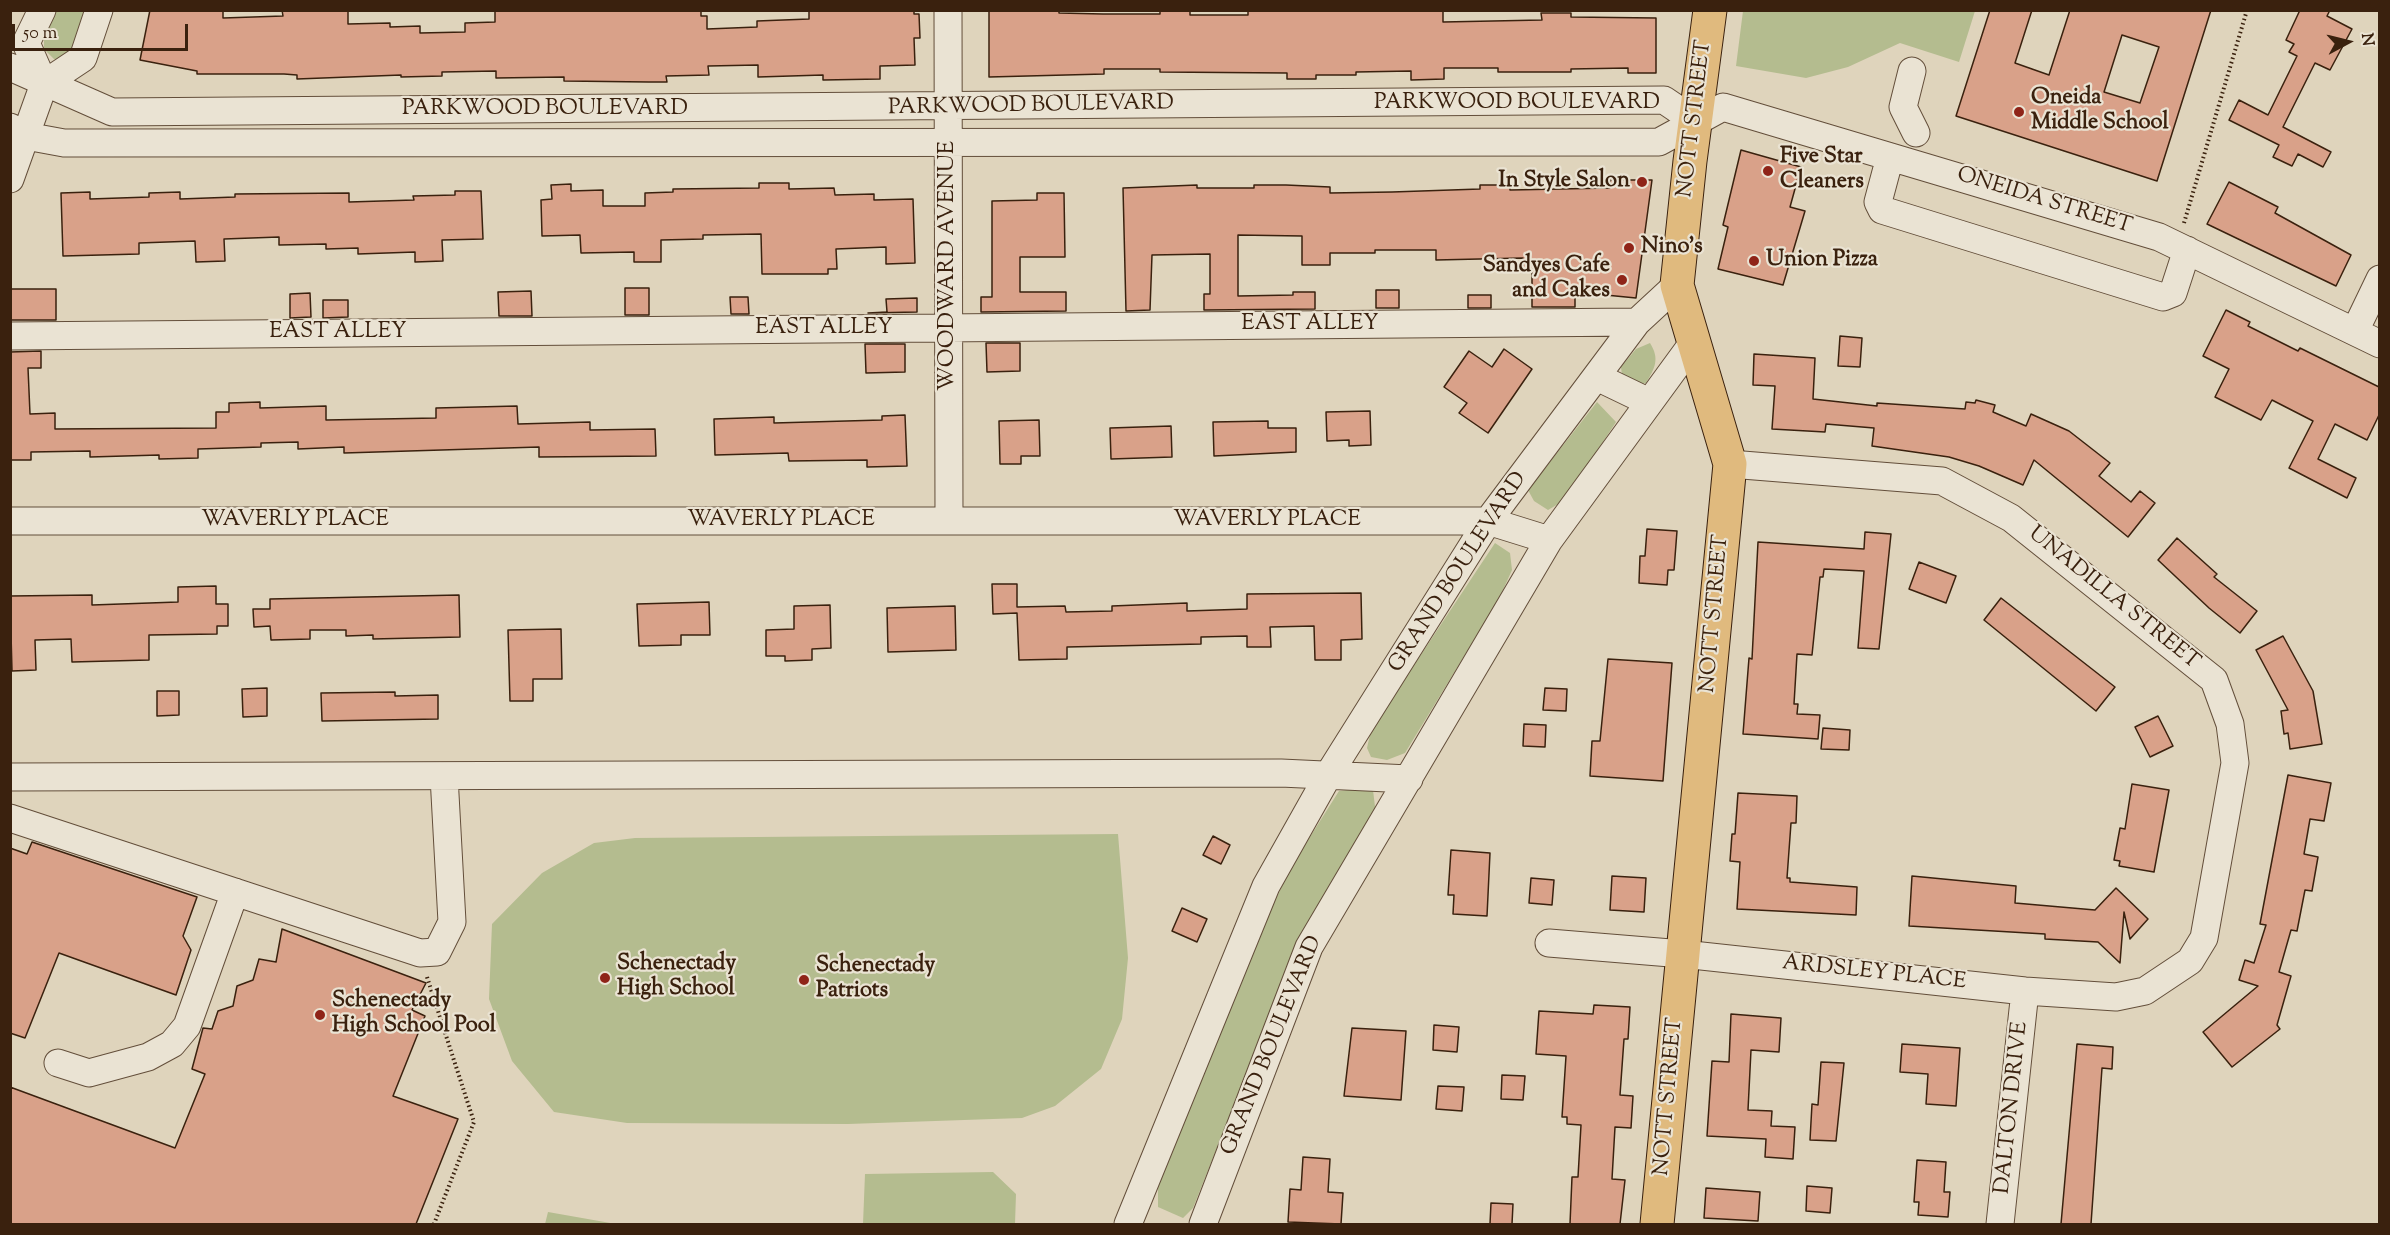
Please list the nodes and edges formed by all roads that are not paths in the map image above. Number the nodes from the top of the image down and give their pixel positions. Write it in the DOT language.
graph roads {
  1 [pos="42,10"];
  2 [pos="99,10"];
  3 [pos="948,10"];
  4 [pos="1710,10"];
  5 [pos="10,67"];
  6 [pos="1912,71"];
  7 [pos="44,84"];
  8 [pos="1304,104"];
  9 [pos="948,108"];
  10 [pos="654,109"];
  11 [pos="381,111"];
  12 [pos="1695,121"];
  13 [pos="18,132"];
  14 [pos="1916,133"];
  15 [pos="948,141"];
  16 [pos="382,142"];
  17 [pos="655,142"];
  18 [pos="1304,142"];
  19 [pos="1890,157"];
  20 [pos="10,179"];
  21 [pos="2182,248"];
  22 [pos="2379,279"];
  23 [pos="1677,285"];
  24 [pos="1638,322"];
  25 [pos="949,328"];
  26 [pos="2355,332"];
  27 [pos="10,336"];
  28 [pos="1693,343"];
  29 [pos="2379,344"];
  30 [pos="1597,377"];
  31 [pos="1649,402"];
  32 [pos="1730,464"];
  33 [pos="949,521"];
  34 [pos="1488,521"];
  35 [pos="10,522"];
  36 [pos="1549,540"];
  37 [pos="1329,774"];
  38 [pos="444,776"];
  39 [pos="10,777"];
  40 [pos="1409,779"];
  41 [pos="10,818"];
  42 [pos="235,892"];
  43 [pos="1549,943"];
  44 [pos="1683,954"];
  45 [pos="2190,961"];
  46 [pos="2025,991"];
  47 [pos="58,1063"];
  48 [pos="1134,1223"];
  49 [pos="1203,1224"];
  50 [pos="1657,1224"];
  51 [pos="2001,1224"];
  1 -- 7 [label="street"];
  2 -- 7 [label="street"];
  3 -- 9 [label="street, WOODWARD AVENUE"];
  4 -- 12 [label="main road, NOTT STREET"];
  5 -- 7 [label="street, PARKWOOD BOULEVARD"];
  6 -- 14 [label="street"];
  7 -- 11 [label="street, PARKWOOD BOULEVARD"];
  7 -- 13 [label="street"];
  8 -- 9 [label="street, PARKWOOD BOULEVARD"];
  8 -- 12 [label="street, PARKWOOD BOULEVARD"];
  8 -- 18 [label="street"];
  9 -- 10 [label="street, PARKWOOD BOULEVARD"];
  9 -- 15 [label="street, WOODWARD AVENUE"];
  10 -- 11 [label="street, PARKWOOD BOULEVARD"];
  10 -- 17 [label="street"];
  11 -- 16 [label="street"];
  12 -- 18 [label="street, PARKWOOD BOULEVARD"];
  12 -- 19 [label="street, ONEIDA STREET"];
  12 -- 23 [label="main road, NOTT STREET"];
  13 -- 16 [label="street, PARKWOOD BOULEVARD"];
  13 -- 20 [label="street"];
  15 -- 17 [label="street, PARKWOOD BOULEVARD"];
  15 -- 18 [label="street, PARKWOOD BOULEVARD"];
  15 -- 25 [label="street, WOODWARD AVENUE"];
  16 -- 17 [label="street, PARKWOOD BOULEVARD"];
  19 -- 21 [label="street, ONEIDA STREET"];
  19 -- 21 [label="street"];
  21 -- 26 [label="street, ONEIDA STREET"];
  22 -- 26 [label="street"];
  23 -- 24 [label="street, GRAND BOULEVARD"];
  23 -- 28 [label="main road, NOTT STREET"];
  24 -- 25 [label="street, EAST ALLEY"];
  24 -- 30 [label="street, GRAND BOULEVARD"];
  25 -- 27 [label="street, EAST ALLEY"];
  25 -- 33 [label="street, WOODWARD AVENUE"];
  26 -- 29 [label="street, ONEIDA STREET"];
  28 -- 31 [label="street, GRAND BOULEVARD"];
  28 -- 32 [label="main road, NOTT STREET"];
  30 -- 31 [label="street"];
  30 -- 34 [label="street, GRAND BOULEVARD"];
  31 -- 36 [label="street, GRAND BOULEVARD"];
  32 -- 44 [label="main road, NOTT STREET"];
  32 -- 45 [label="street, UNADILLA STREET"];
  33 -- 34 [label="street, WAVERLY PLACE"];
  33 -- 35 [label="street, WAVERLY PLACE"];
  34 -- 36 [label="street, WAVERLY PLACE"];
  34 -- 37 [label="street, GRAND BOULEVARD"];
  36 -- 40 [label="street, GRAND BOULEVARD"];
  37 -- 38 [label="street"];
  37 -- 40 [label="street"];
  37 -- 48 [label="street, GRAND BOULEVARD"];
  38 -- 39 [label="street"];
  38 -- 42 [label="street"];
  40 -- 49 [label="street, GRAND BOULEVARD"];
  41 -- 42 [label="street"];
  42 -- 47 [label="street"];
  43 -- 44 [label="street, ARDSLEY PLACE"];
  44 -- 46 [label="street, ARDSLEY PLACE"];
  44 -- 50 [label="main road, NOTT STREET"];
  45 -- 46 [label="street, ARDSLEY PLACE"];
  46 -- 51 [label="street, DALTON DRIVE"];
}
